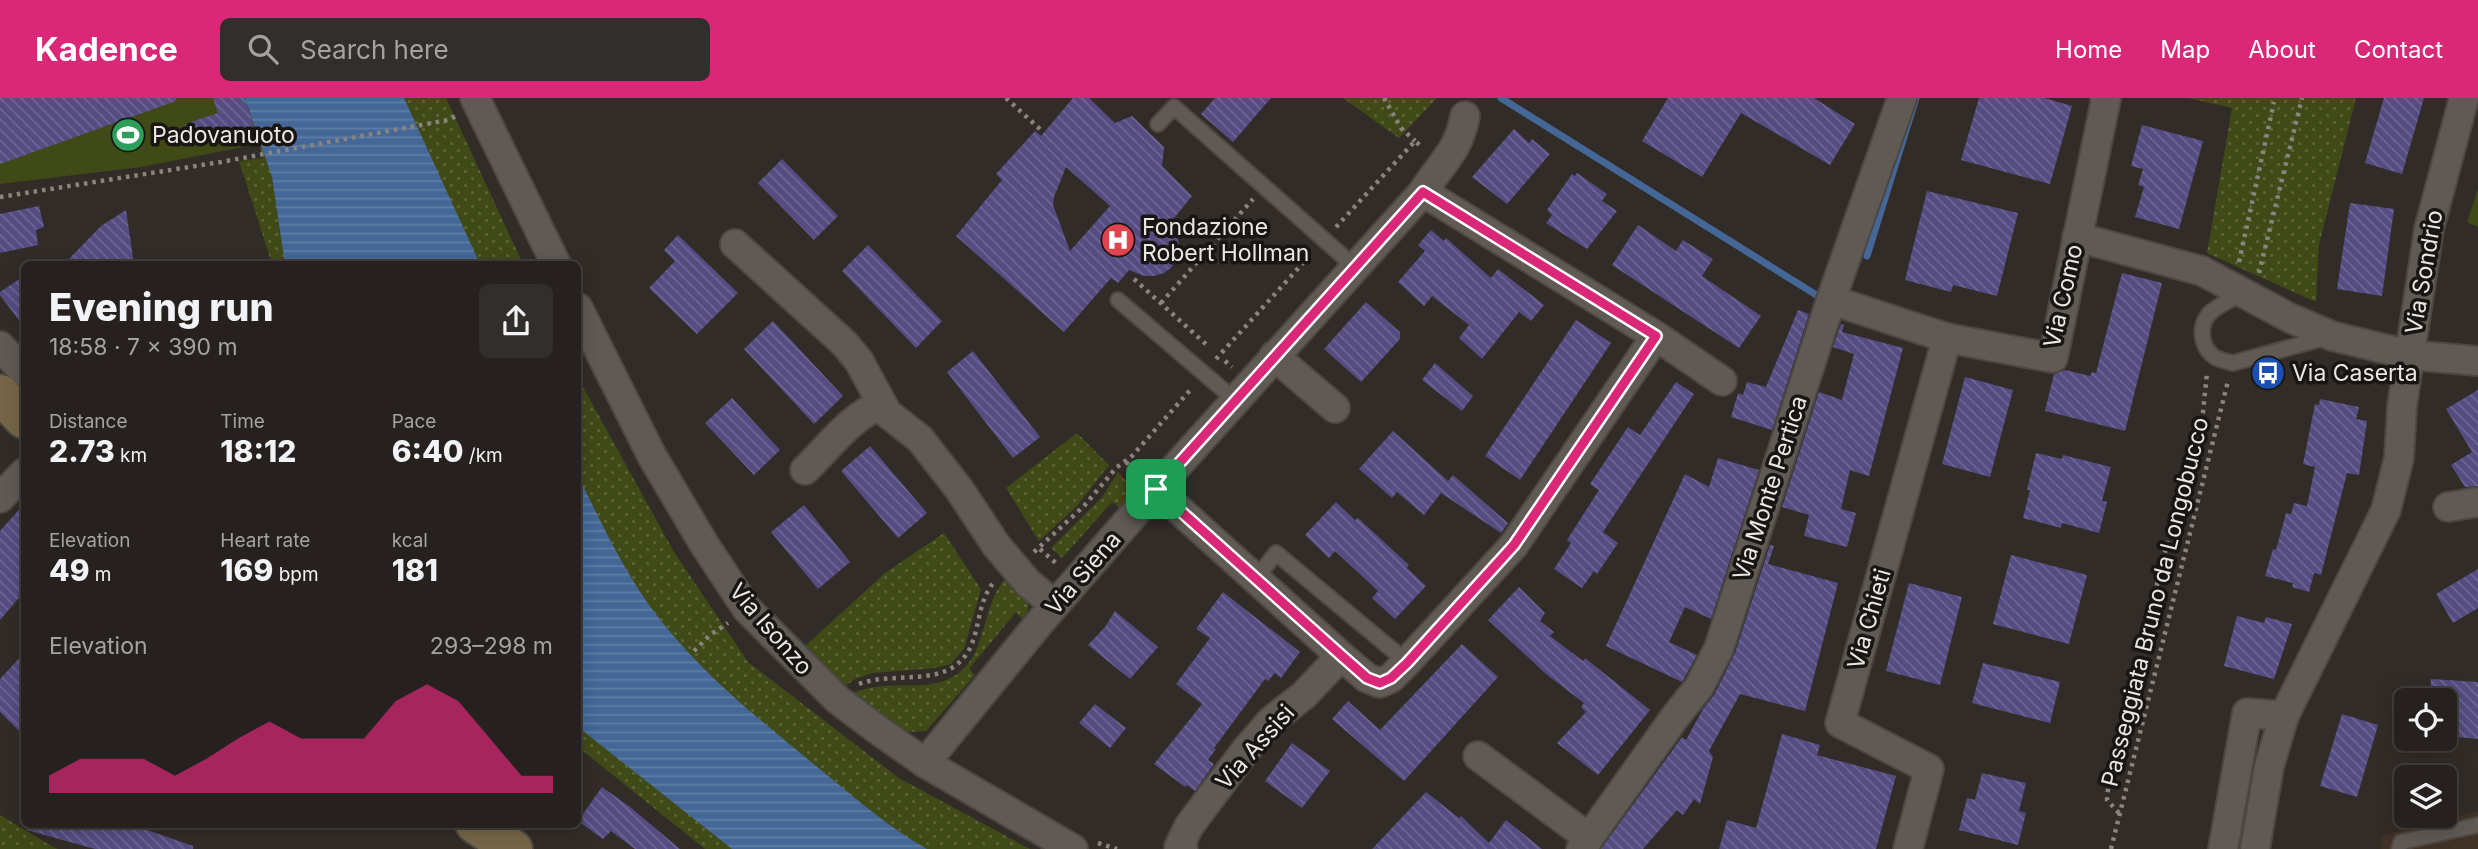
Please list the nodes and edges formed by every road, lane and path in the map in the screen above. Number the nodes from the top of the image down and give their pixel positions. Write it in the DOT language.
graph roads {
  1 [pos="475,98"];
  2 [pos="1006,98"];
  3 [pos="1384,98"];
  4 [pos="1902,98"];
  5 [pos="2105,98"];
  6 [pos="2302,98"];
  7 [pos="2464,98"];
  8 [pos="2274,102"];
  9 [pos="1465,116"];
  10 [pos="448,120"];
  11 [pos="1158,124"];
  12 [pos="1042,131"];
  13 [pos="1415,141"];
  14 [pos="1264,186"];
  15 [pos="1423,192"];
  16 [pos="0,197"];
  17 [pos="2077,237"];
  18 [pos="735,244"];
  19 [pos="555,261"];
  20 [pos="1355,267"];
  21 [pos="1134,279"];
  22 [pos="2243,292"];
  23 [pos="1118,300"];
  24 [pos="1831,300"];
  25 [pos="1161,303"];
  26 [pos="581,314"];
  27 [pos="2332,335"];
  28 [pos="1656,336"];
  29 [pos="1947,338"];
  30 [pos="0,346"];
  31 [pos="1209,347"];
  32 [pos="2211,354"];
  33 [pos="2410,355"];
  34 [pos="1274,356"];
  35 [pos="2478,361"];
  36 [pos="2233,363"];
  37 [pos="21,369"];
  38 [pos="1198,381"];
  39 [pos="1722,381"];
  40 [pos="0,394"];
  41 [pos="1235,400"];
  42 [pos="882,404"];
  43 [pos="1335,408"];
  44 [pos="21,416"];
  45 [pos="805,470"];
  46 [pos="21,476"];
  47 [pos="1156,489"];
  48 [pos="0,498"];
  49 [pos="2478,502"];
  50 [pos="2448,507"];
  51 [pos="1040,548"];
  52 [pos="1032,554"];
  53 [pos="1059,566"];
  54 [pos="996,580"];
  55 [pos="1255,580"];
  56 [pos="1055,605"];
  57 [pos="732,621"];
  58 [pos="694,651"];
  59 [pos="1342,656"];
  60 [pos="1407,663"];
  61 [pos="838,700"];
  62 [pos="2284,716"];
  63 [pos="1478,756"];
  64 [pos="925,763"];
  65 [pos="2119,814"];
  66 [pos="2478,825"];
  67 [pos="481,828"];
  68 [pos="513,828"];
  69 [pos="1585,843"];
  70 [pos="1181,848"];
  71 [pos="513,849"];
  72 [pos="531,849"];
  73 [pos="1073,849"];
  74 [pos="1908,849"];
  75 [pos="2111,849"];
  76 [pos="2223,849"];
  77 [pos="2255,849"];
  78 [pos="2399,849"];
  1 -- 19 [label="street"];
  2 -- 12 [label="path"];
  3 -- 13 [label="path"];
  4 -- 24 [label="street, Via Monte Pertica"];
  5 -- 17 [label="street, Via Como"];
  6 -- 22 [label="path"];
  7 -- 33 [label="street, Via Sondrio"];
  8 -- 22 [label="path"];
  9 -- 15 [label="street, Via Siena"];
  10 -- 16 [label="path"];
  11 -- 14 [label="lane"];
  14 -- 20 [label="lane"];
  14 -- 25 [label="path"];
  15 -- 20 [label="street, Via Siena"];
  15 -- 28 [label="street"];
  17 -- 22 [label="street"];
  17 -- 29 [label="street, Via Como"];
  18 -- 42 [label="street"];
  20 -- 34 [label="street, Via Siena"];
  21 -- 25 [label="path"];
  22 -- 27 [label="street"];
  22 -- 32 [label="lane"];
  23 -- 41 [label="lane"];
  24 -- 29 [label="street, Via Como"];
  24 -- 69 [label="street, Via Monte Pertica"];
  25 -- 31 [label="path"];
  26 -- 61 [label="street, Via Isonzo"];
  27 -- 33 [label="street"];
  27 -- 36 [label="lane"];
  28 -- 39 [label="street"];
  28 -- 60 [label="street"];
  29 -- 74 [label="street, Via Chieti"];
  30 -- 37 [label="street"];
  32 -- 36 [label="lane"];
  32 -- 65 [label="path"];
  33 -- 35 [label="street"];
  33 -- 62 [label="street, Via Sondrio"];
  34 -- 41 [label="street, Via Siena"];
  34 -- 43 [label="street"];
  36 -- 65 [label="path, Passeggiata Bruno da Longobucco"];
  38 -- 51 [label="path"];
  40 -- 44 [label="street"];
  41 -- 47 [label="street, Via Siena"];
  42 -- 45 [label="street"];
  42 -- 56 [label="street"];
  46 -- 48 [label="street"];
  47 -- 55 [label="street"];
  47 -- 56 [label="street, Via Siena"];
  49 -- 50 [label="street"];
  51 -- 52 [label="path"];
  51 -- 53 [label="path"];
  54 -- 61 [label="path"];
  55 -- 59 [label="street"];
  55 -- 60 [label="lane"];
  56 -- 64 [label="street, Via Siena"];
  57 -- 58 [label="path"];
  59 -- 60 [label="street"];
  59 -- 70 [label="street, Via Assisi"];
  61 -- 64 [label="street, Via Isonzo"];
  62 -- 76 [label="street"];
  62 -- 77 [label="street, Via Sondrio"];
  63 -- 69 [label="street"];
  64 -- 73 [label="street, Via Isonzo"];
  65 -- 75 [label="path, Passeggiata Bruno da Longobucco"];
  66 -- 78 [label="lane"];
  67 -- 71 [label="street"];
  68 -- 72 [label="street"];
}
